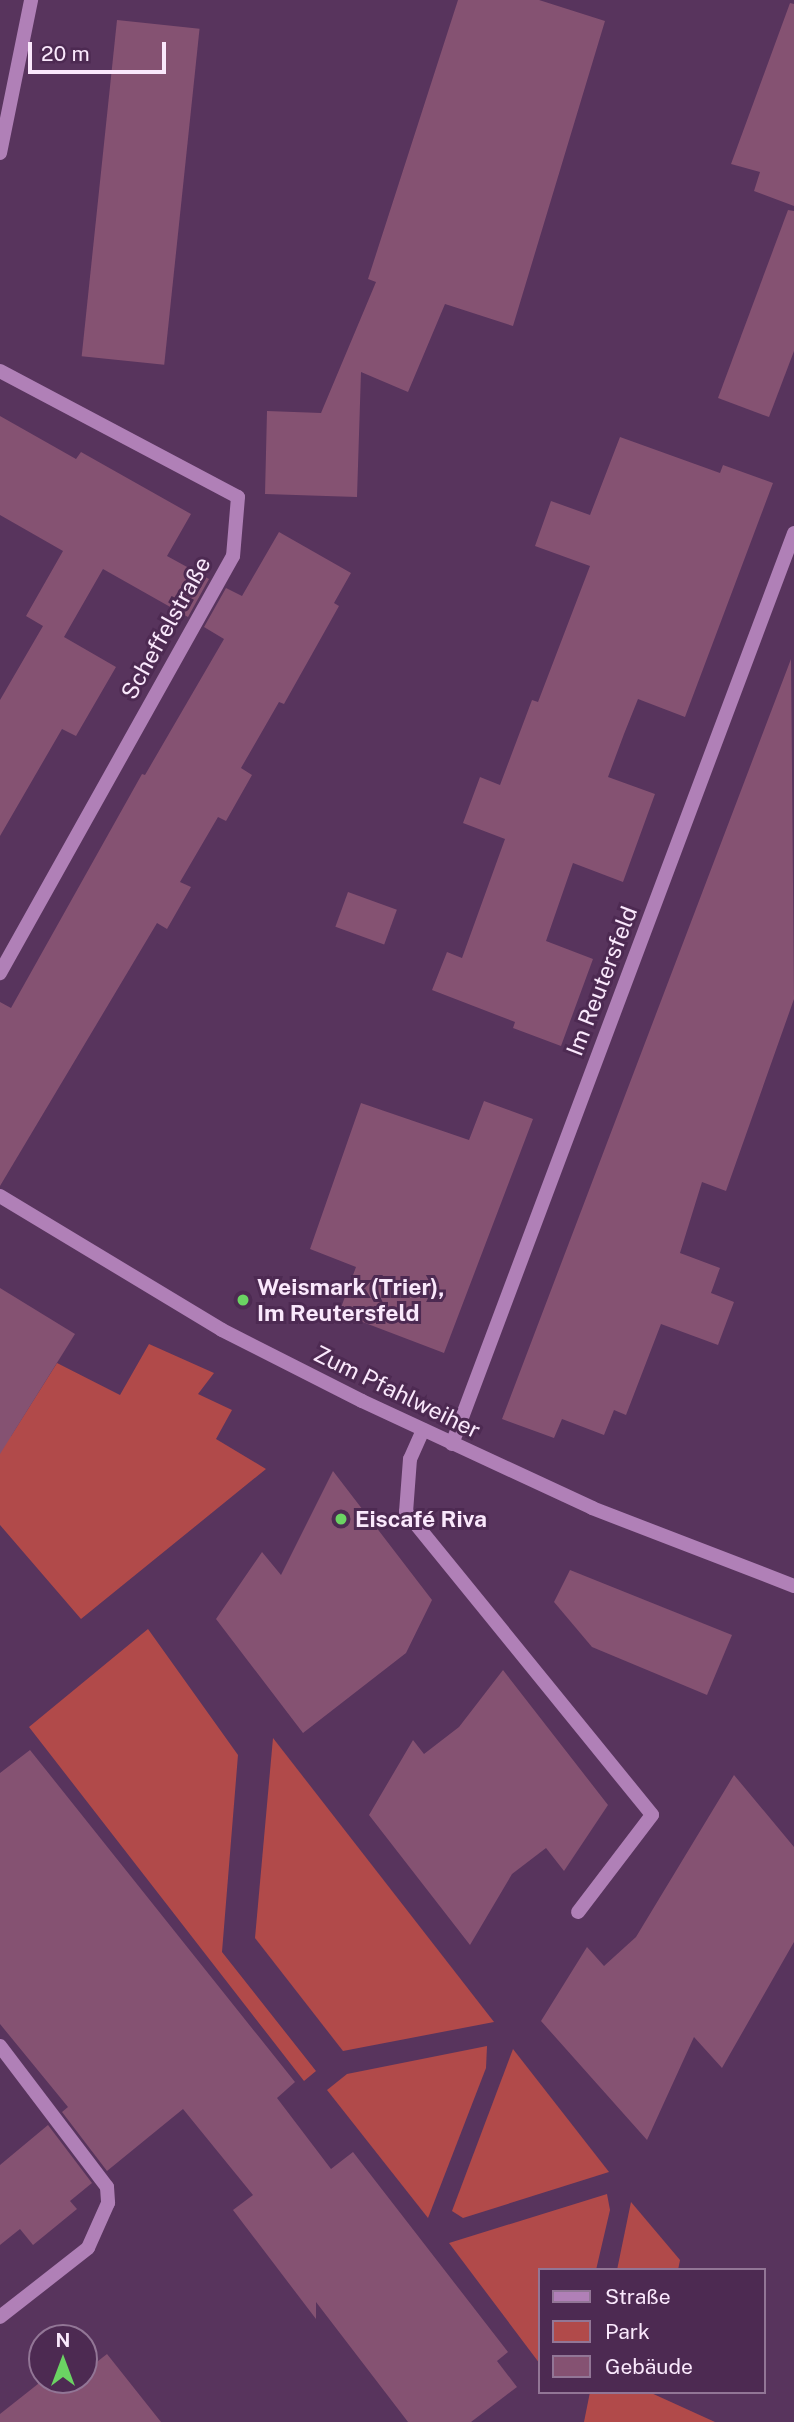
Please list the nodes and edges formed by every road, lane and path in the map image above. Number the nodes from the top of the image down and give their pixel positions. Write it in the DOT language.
graph roads {
  1 [pos="32,0"];
  2 [pos="0,153"];
  3 [pos="0,370"];
  4 [pos="794,533"];
  5 [pos="0,972"];
  6 [pos="0,1196"];
  7 [pos="423,1430"];
  8 [pos="452,1444"];
  9 [pos="794,1586"];
  10 [pos="578,1912"];
  11 [pos="0,2046"];
  12 [pos="0,2317"];
  1 -- 2 [label="street"];
  3 -- 5 [label="street, Scheffelstraße"];
  4 -- 8 [label="street, Im Reutersfeld"];
  6 -- 7 [label="street, Zum Pfahlweiher"];
  7 -- 8 [label="street, Zum Pfahlweiher"];
  7 -- 10 [label="street"];
  8 -- 9 [label="street, Zum Pfahlweiher"];
  11 -- 12 [label="street"];
}
